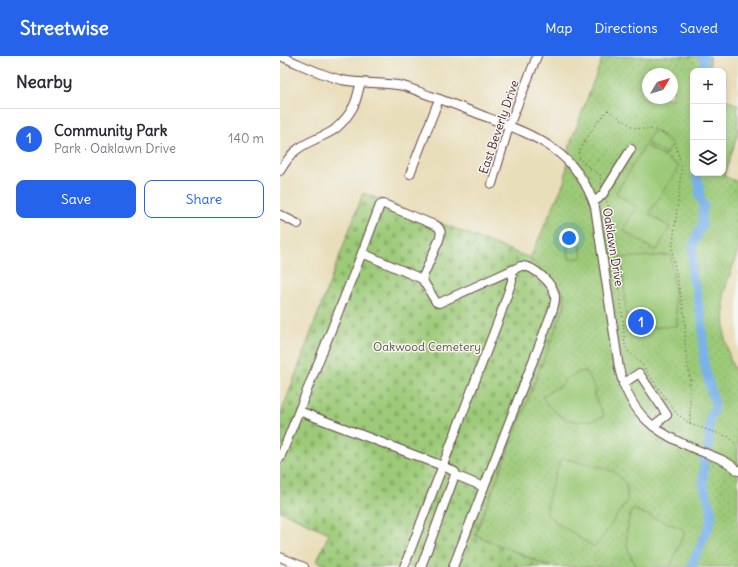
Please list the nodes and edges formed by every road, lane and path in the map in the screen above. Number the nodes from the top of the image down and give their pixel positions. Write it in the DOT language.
graph roads {
  1 [pos="280,56"];
  2 [pos="537,56"];
  3 [pos="361,82"];
  4 [pos="439,99"];
  5 [pos="509,126"];
  6 [pos="631,149"];
  7 [pos="280,171"];
  8 [pos="410,174"];
  9 [pos="492,184"];
  10 [pos="603,194"];
  11 [pos="593,201"];
  12 [pos="280,215"];
  13 [pos="298,224"];
  14 [pos="362,253"];
  15 [pos="509,272"];
  16 [pos="422,279"];
  17 [pos="623,384"];
  18 [pos="300,411"];
  19 [pos="690,424"];
  20 [pos="653,426"];
  21 [pos="738,447"];
  22 [pos="280,458"];
  23 [pos="443,466"];
  24 [pos="738,471"];
  25 [pos="456,475"];
  26 [pos="484,487"];
  27 [pos="280,556"];
  28 [pos="304,567"];
  29 [pos="404,567"];
  30 [pos="420,567"];
  31 [pos="453,567"];
  1 -- 3 [label="street, Oaklawn Drive"];
  2 -- 5 [label="street, East Beverly Drive"];
  3 -- 4 [label="street, Oaklawn Drive"];
  3 -- 7 [label="street"];
  4 -- 5 [label="street, Oaklawn Drive"];
  4 -- 8 [label="street"];
  5 -- 9 [label="street, East Beverly Drive"];
  5 -- 11 [label="street, Oaklawn Drive"];
  6 -- 10 [label="street"];
  10 -- 11 [label="street"];
  10 -- 19 [label="path"];
  10 -- 19 [label="path"];
  11 -- 17 [label="street, Oaklawn Drive"];
  12 -- 13 [label="street"];
  14 -- 16 [label="street"];
  14 -- 16 [label="street"];
  14 -- 18 [label="street"];
  15 -- 16 [label="street"];
  15 -- 23 [label="street"];
  15 -- 26 [label="street"];
  17 -- 20 [label="street, Oaklawn Drive"];
  17 -- 20 [label="street"];
  18 -- 22 [label="street"];
  18 -- 23 [label="street"];
  19 -- 21 [label="path"];
  20 -- 24 [label="street, Oaklawn Drive"];
  23 -- 25 [label="street"];
  23 -- 29 [label="street"];
  25 -- 26 [label="street"];
  25 -- 30 [label="street"];
  26 -- 31 [label="street"];
  27 -- 28 [label="street"];
}
